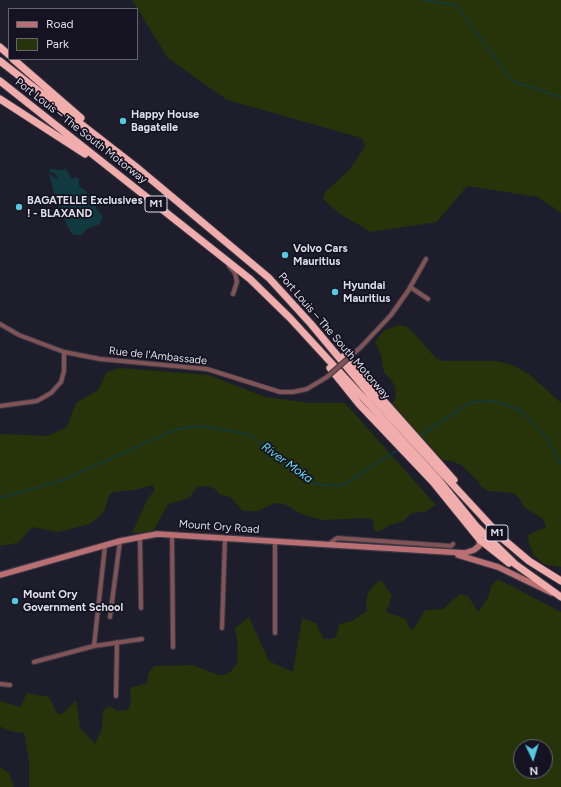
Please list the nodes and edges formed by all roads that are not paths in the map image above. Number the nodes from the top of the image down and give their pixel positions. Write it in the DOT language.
graph roads {
  1 [pos="0,47"];
  2 [pos="8,54"];
  3 [pos="14,60"];
  4 [pos="0,61"];
  5 [pos="0,81"];
  6 [pos="0,99"];
  7 [pos="104,165"];
  8 [pos="135,166"];
  9 [pos="201,238"];
  10 [pos="426,259"];
  11 [pos="410,287"];
  12 [pos="233,294"];
  13 [pos="428,299"];
  14 [pos="0,324"];
  15 [pos="64,352"];
  16 [pos="0,406"];
  17 [pos="440,476"];
  18 [pos="172,534"];
  19 [pos="140,537"];
  20 [pos="225,538"];
  21 [pos="274,540"];
  22 [pos="480,540"];
  23 [pos="120,542"];
  24 [pos="329,544"];
  25 [pos="453,544"];
  26 [pos="105,546"];
  27 [pos="442,552"];
  28 [pos="0,575"];
  29 [pos="536,580"];
  30 [pos="561,580"];
  31 [pos="561,597"];
  32 [pos="140,608"];
  33 [pos="110,617"];
  34 [pos="222,628"];
  35 [pos="275,633"];
  36 [pos="142,639"];
  37 [pos="117,642"];
  38 [pos="94,646"];
  39 [pos="173,647"];
  40 [pos="34,662"];
  41 [pos="0,684"];
  42 [pos="10,685"];
  43 [pos="116,696"];
  1 -- 2 [label="highway"];
  3 -- 8 [label="highway"];
  4 -- 8 [label="highway, Port Louis – The South Motorway / M1"];
  5 -- 7 [label="highway, Port Louis – The South Motorway / M1"];
  6 -- 7 [label="highway"];
  7 -- 9 [label="highway, Port Louis – The South Motorway / M1"];
  8 -- 17 [label="highway, Port Louis – The South Motorway / M1"];
  9 -- 12 [label="street"];
  9 -- 17 [label="highway, Port Louis – The South Motorway / M1"];
  10 -- 11 [label="street, Rue de l'Ambassade"];
  11 -- 13 [label="street"];
  11 -- 15 [label="street, Rue de l'Ambassade, bridge"];
  14 -- 15 [label="street, Rue de l'Ambassade"];
  15 -- 16 [label="street"];
  17 -- 22 [label="highway"];
  17 -- 29 [label="highway, Port Louis – The South Motorway / M1"];
  17 -- 30 [label="highway, Port Louis – The South Motorway / M1"];
  18 -- 19 [label="main road, Mount Ory Road"];
  18 -- 20 [label="main road, Mount Ory Road"];
  18 -- 39 [label="street"];
  19 -- 23 [label="main road, Mount Ory Road"];
  19 -- 32 [label="street"];
  20 -- 21 [label="main road, Mount Ory Road"];
  20 -- 34 [label="street"];
  21 -- 24 [label="main road, Mount Ory Road"];
  21 -- 35 [label="street"];
  22 -- 27 [label="main road, Mount Ory Road"];
  22 -- 29 [label="highway"];
  23 -- 26 [label="main road, Mount Ory Road"];
  23 -- 33 [label="street"];
  24 -- 25 [label="street"];
  24 -- 27 [label="main road, Mount Ory Road"];
  26 -- 28 [label="main road, Mount Ory Road"];
  26 -- 38 [label="street"];
  27 -- 31 [label="main road, Mount Ory Road"];
  29 -- 31 [label="highway, Port Louis – The South Motorway / M1"];
  36 -- 37 [label="street"];
  37 -- 38 [label="street"];
  37 -- 43 [label="street"];
  38 -- 40 [label="street"];
  41 -- 42 [label="street"];
}
